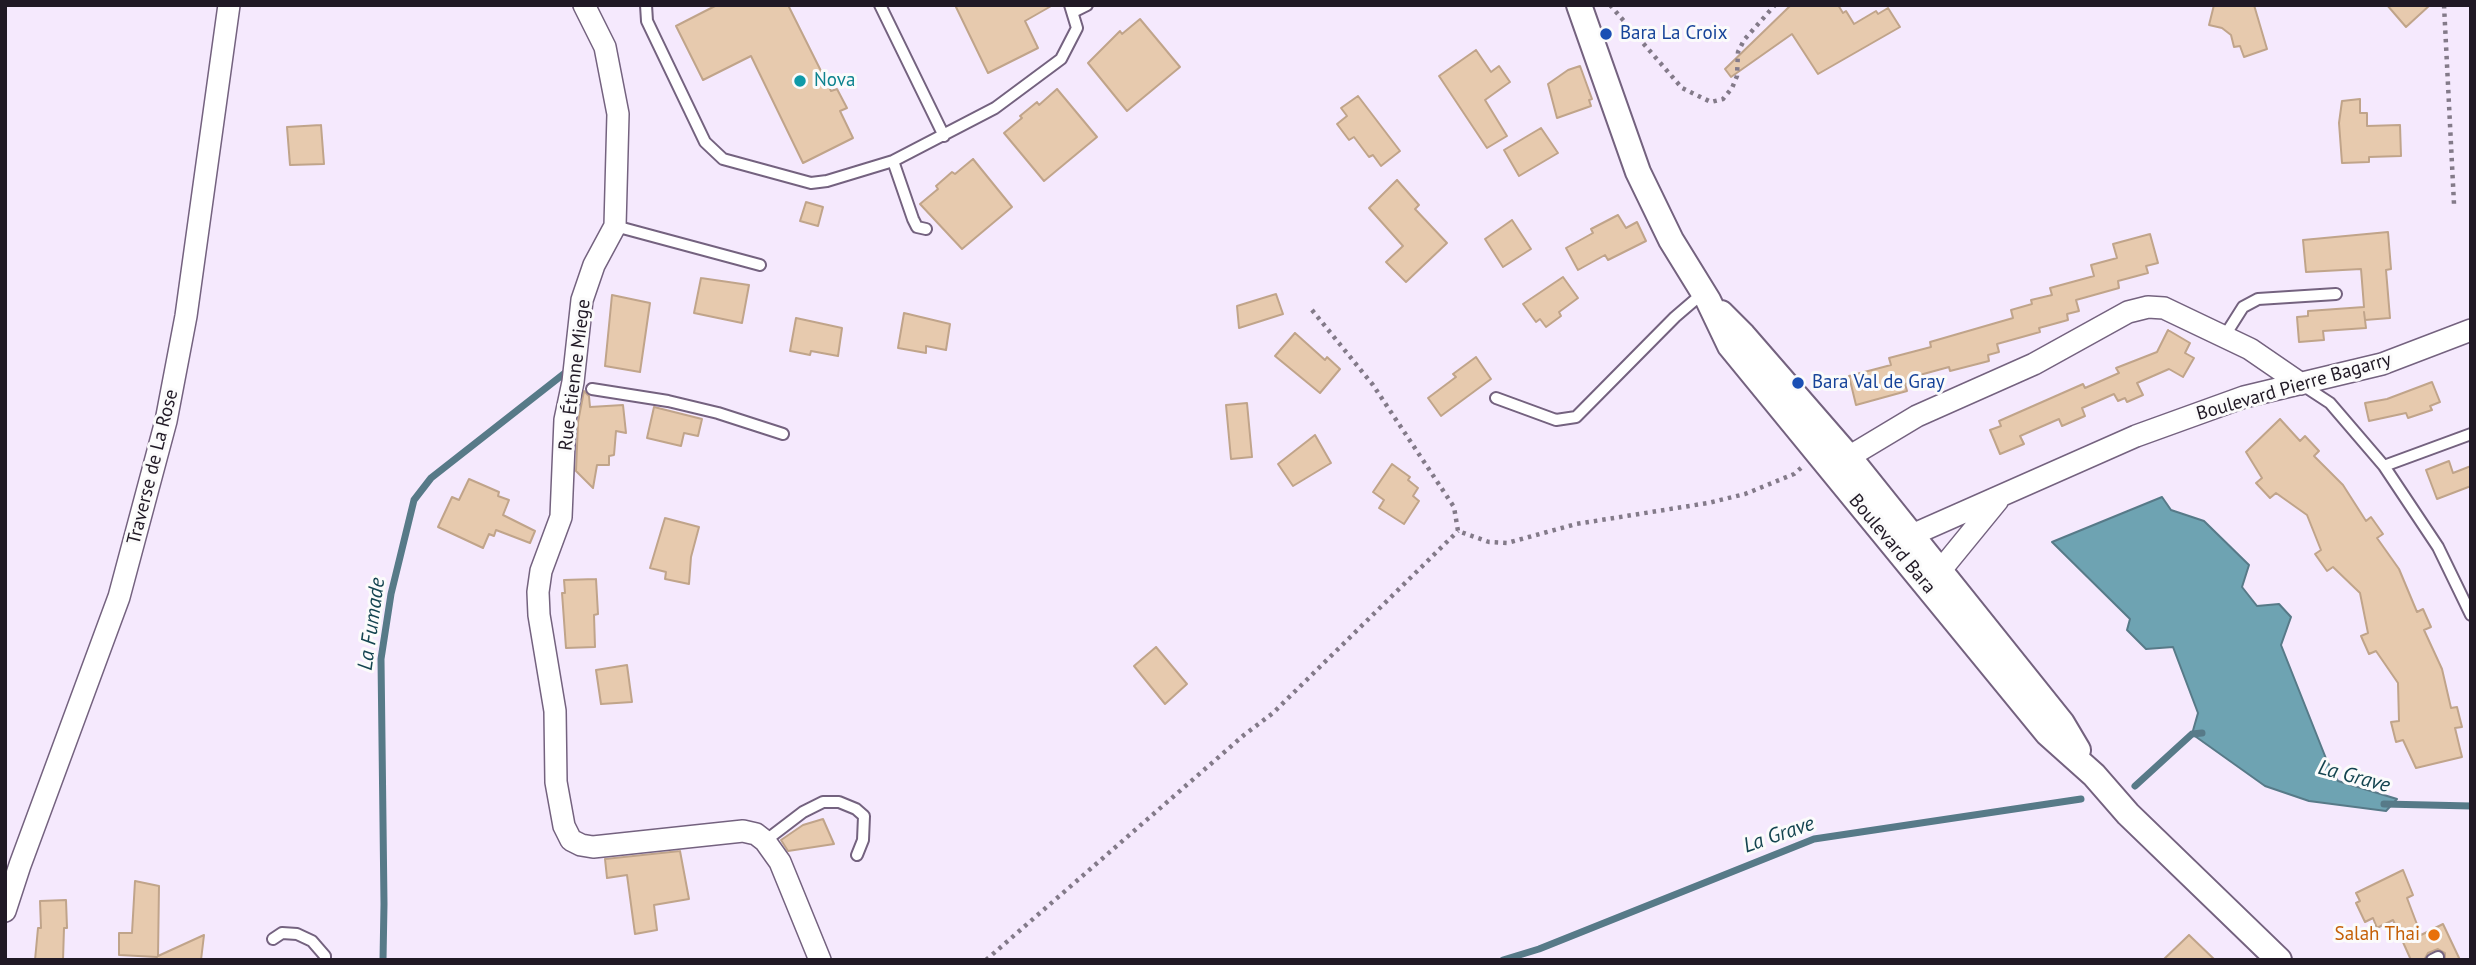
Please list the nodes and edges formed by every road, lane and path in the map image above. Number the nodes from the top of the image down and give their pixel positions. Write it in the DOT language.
graph roads {
  1 [pos="229,5"];
  2 [pos="584,5"];
  3 [pos="646,5"];
  4 [pos="880,5"];
  5 [pos="1087,5"];
  6 [pos="1579,5"];
  7 [pos="1610,5"];
  8 [pos="1775,5"];
  9 [pos="2444,5"];
  10 [pos="1072,9"];
  11 [pos="944,136"];
  12 [pos="893,161"];
  13 [pos="2454,204"];
  14 [pos="615,226"];
  15 [pos="926,229"];
  16 [pos="760,265"];
  17 [pos="2336,294"];
  18 [pos="1706,297"];
  19 [pos="1312,310"];
  20 [pos="2471,330"];
  21 [pos="2224,337"];
  22 [pos="2301,384"];
  23 [pos="582,388"];
  24 [pos="1496,398"];
  25 [pos="783,434"];
  26 [pos="2471,434"];
  27 [pos="1832,460"];
  28 [pos="2384,466"];
  29 [pos="2002,496"];
  30 [pos="1458,531"];
  31 [pos="1903,541"];
  32 [pos="1932,577"];
  33 [pos="2471,615"];
  34 [pos="765,841"];
  35 [pos="857,855"];
  36 [pos="5,911"];
  37 [pos="273,939"];
  38 [pos="325,960"];
  39 [pos="820,960"];
  40 [pos="986,960"];
  41 [pos="2279,960"];
  1 -- 36 [label="street, Traverse de La Rose"];
  2 -- 14 [label="street, Rue Étienne Miege"];
  3 -- 12 [label="lane"];
  4 -- 11 [label="lane"];
  5 -- 10 [label="lane"];
  6 -- 18 [label="street, Boulevard Bara"];
  7 -- 8 [label="path"];
  9 -- 13 [label="path"];
  10 -- 11 [label="lane"];
  11 -- 12 [label="lane"];
  12 -- 15 [label="lane"];
  14 -- 16 [label="lane"];
  14 -- 23 [label="street, Rue Étienne Miege"];
  17 -- 21 [label="lane"];
  18 -- 24 [label="lane"];
  18 -- 27 [label="street, Boulevard Bara"];
  19 -- 30 [label="path"];
  20 -- 22 [label="street, Boulevard Pierre Bagarry"];
  21 -- 22 [label="street"];
  21 -- 27 [label="street"];
  22 -- 28 [label="lane"];
  22 -- 29 [label="street, Boulevard Pierre Bagarry"];
  23 -- 25 [label="lane"];
  23 -- 34 [label="street, Rue Étienne Miege"];
  26 -- 28 [label="lane"];
  27 -- 30 [label="path"];
  27 -- 31 [label="street, Boulevard Bara"];
  28 -- 33 [label="lane"];
  29 -- 31 [label="street, Boulevard Pierre Bagarry"];
  29 -- 32 [label="street, Boulevard Pierre Bagarry"];
  30 -- 40 [label="path"];
  31 -- 32 [label="street, Boulevard Bara"];
  32 -- 41 [label="street, Boulevard Bara"];
  34 -- 35 [label="lane"];
  34 -- 39 [label="street"];
  37 -- 38 [label="lane"];
}
